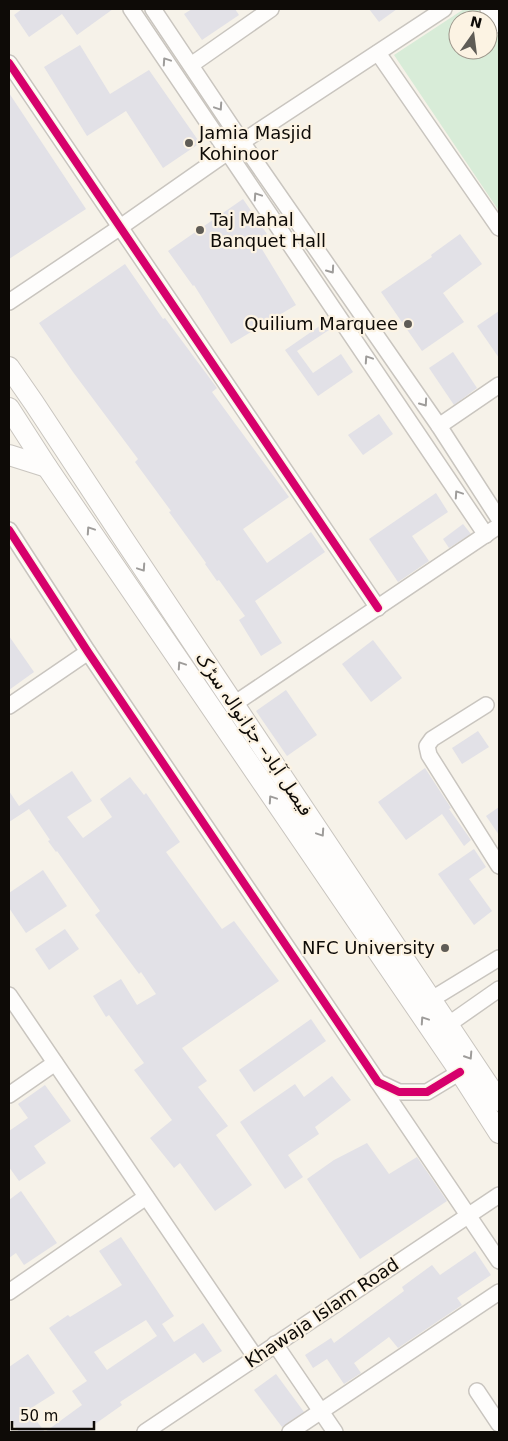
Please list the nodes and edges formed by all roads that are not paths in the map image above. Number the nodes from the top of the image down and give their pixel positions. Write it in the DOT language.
graph roads {
  1 [pos="131,9"];
  2 [pos="153,9"];
  3 [pos="271,9"];
  4 [pos="444,9"];
  5 [pos="488,9"];
  6 [pos="499,25"];
  7 [pos="378,53"];
  8 [pos="9,63"];
  9 [pos="190,65"];
  10 [pos="242,142"];
  11 [pos="228,152"];
  12 [pos="119,228"];
  13 [pos="499,228"];
  14 [pos="9,302"];
  15 [pos="9,367"];
  16 [pos="9,385"];
  17 [pos="499,385"];
  18 [pos="10,416"];
  19 [pos="439,426"];
  20 [pos="11,458"];
  21 [pos="47,467"];
  22 [pos="499,519"];
  23 [pos="499,526"];
  24 [pos="9,530"];
  25 [pos="486,535"];
  26 [pos="125,542"];
  27 [pos="378,608"];
  28 [pos="88,652"];
  29 [pos="234,704"];
  30 [pos="486,705"];
  31 [pos="9,706"];
  32 [pos="499,866"];
  33 [pos="499,958"];
  34 [pos="499,989"];
  35 [pos="9,995"];
  36 [pos="432,999"];
  37 [pos="449,1024"];
  38 [pos="55,1063"];
  39 [pos="460,1072"];
  40 [pos="378,1082"];
  41 [pos="9,1095"];
  42 [pos="499,1101"];
  43 [pos="499,1133"];
  44 [pos="499,1194"];
  45 [pos="146,1197"];
  46 [pos="468,1216"];
  47 [pos="499,1261"];
  48 [pos="9,1292"];
  49 [pos="499,1292"];
  50 [pos="275,1344"];
  51 [pos="256,1358"];
  52 [pos="478,1391"];
  53 [pos="321,1411"];
  54 [pos="499,1424"];
  55 [pos="145,1432"];
  56 [pos="290,1432"];
  57 [pos="335,1432"];
  11 -- 1 [label="street, one-way"];
  2 -- 9 [label="street"];
  3 -- 9 [label="street"];
  4 -- 7 [label="street"];
  5 -- 6 [label="street"];
  7 -- 10 [label="street"];
  7 -- 13 [label="street"];
  8 -- 12 [label="street"];
  9 -- 10 [label="street, one-way"];
  10 -- 11 [label="street"];
  10 -- 19 [label="street, one-way"];
  11 -- 12 [label="street"];
  25 -- 11 [label="street, one-way"];
  12 -- 14 [label="street"];
  12 -- 27 [label="street"];
  15 -- 26 [label="main road, فیصل آباد– جڑانوالہ سڑک"];
  16 -- 18 [label="main road"];
  17 -- 19 [label="street"];
  18 -- 21 [label="main road, فیصل آباد– جڑانوالہ سڑک"];
  18 -- 26 [label="main road"];
  19 -- 22 [label="street"];
  20 -- 21 [label="main road"];
  39 -- 21 [label="main road, فیصل آباد– جڑانوالہ سڑک, one-way"];
  23 -- 25 [label="street"];
  24 -- 28 [label="street"];
  25 -- 27 [label="street"];
  26 -- 29 [label="main road, فیصل آباد– جڑانوالہ سڑک, one-way"];
  27 -- 29 [label="street"];
  28 -- 31 [label="street"];
  28 -- 40 [label="street"];
  29 -- 36 [label="main road, فیصل آباد– جڑانوالہ سڑک, one-way"];
  30 -- 32 [label="street"];
  33 -- 36 [label="street"];
  34 -- 37 [label="street"];
  35 -- 38 [label="street"];
  36 -- 37 [label="main road, فیصل آباد– جڑانوالہ سڑک"];
  37 -- 42 [label="main road, فیصل آباد– جڑانوالہ سڑک, one-way"];
  38 -- 41 [label="street"];
  38 -- 45 [label="street"];
  39 -- 40 [label="street"];
  39 -- 43 [label="main road, فیصل آباد– جڑانوالہ سڑک"];
  40 -- 46 [label="street"];
  44 -- 46 [label="street, Khawaja Islam Road"];
  45 -- 48 [label="street"];
  45 -- 51 [label="street"];
  46 -- 47 [label="street"];
  46 -- 50 [label="street, Khawaja Islam Road"];
  49 -- 53 [label="street"];
  50 -- 51 [label="street, Khawaja Islam Road"];
  50 -- 53 [label="street"];
  51 -- 55 [label="street, Khawaja Islam Road"];
  52 -- 54 [label="street"];
  53 -- 56 [label="street"];
  53 -- 57 [label="street"];
}
